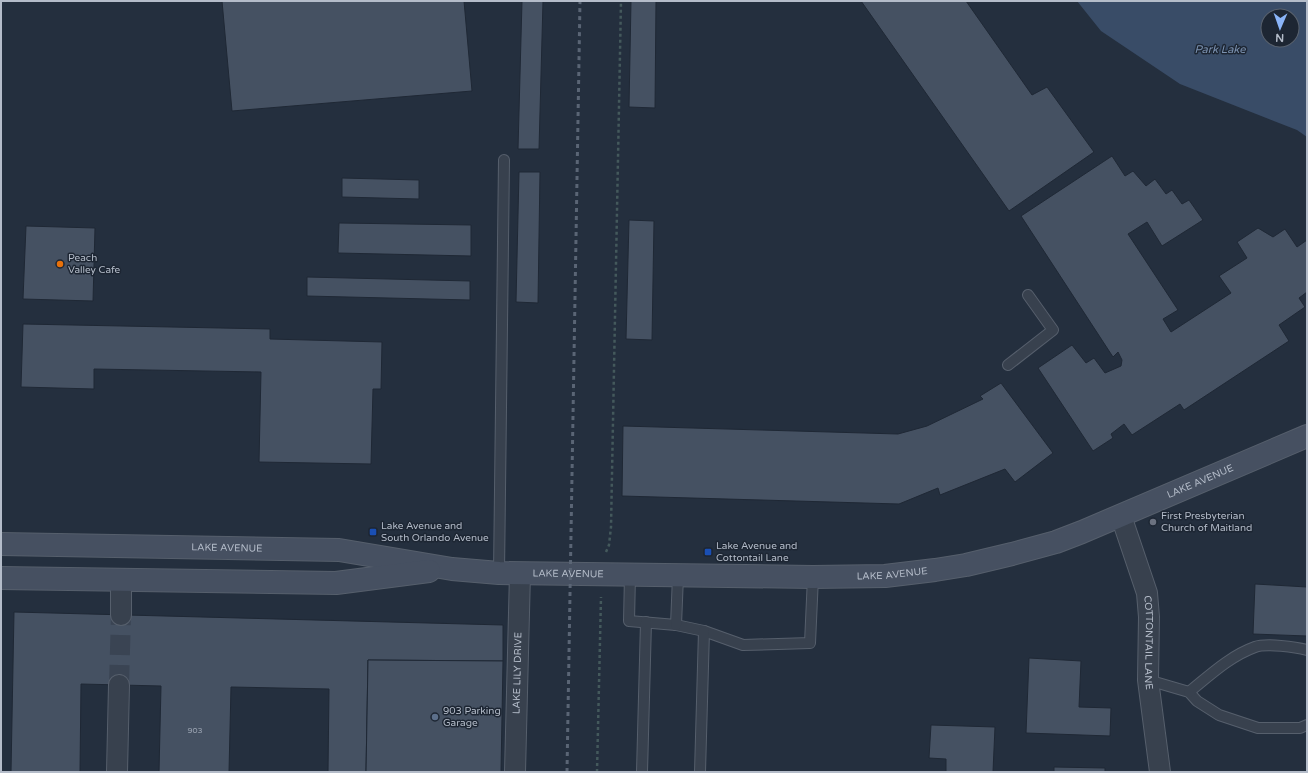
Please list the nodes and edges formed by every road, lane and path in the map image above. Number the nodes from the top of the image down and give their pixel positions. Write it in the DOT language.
graph roads {
  1 [pos="621,1"];
  2 [pos="504,160"];
  3 [pos="1028,295"];
  4 [pos="1008,364"];
  5 [pos="1307,436"];
  6 [pos="1121,516"];
  7 [pos="1,544"];
  8 [pos="452,569"];
  9 [pos="510,573"];
  10 [pos="601,574"];
  11 [pos="630,575"];
  12 [pos="678,576"];
  13 [pos="1,578"];
  14 [pos="813,578"];
  15 [pos="121,580"];
  16 [pos="121,615"];
  17 [pos="646,622"];
  18 [pos="676,625"];
  19 [pos="704,630"];
  20 [pos="1307,650"];
  21 [pos="1148,680"];
  22 [pos="119,685"];
  23 [pos="1189,692"];
  24 [pos="1307,725"];
  25 [pos="117,772"];
  26 [pos="515,772"];
  27 [pos="597,772"];
  28 [pos="642,772"];
  29 [pos="700,772"];
  30 [pos="1160,772"];
  1 -- 10 [label="path"];
  2 -- 9 [label="lane"];
  3 -- 4 [label="lane"];
  5 -- 6 [label="main road, LAKE AVENUE"];
  6 -- 14 [label="main road, LAKE AVENUE"];
  6 -- 21 [label="street, COTTONTAIL LANE"];
  7 -- 8 [label="main road, LAKE AVENUE"];
  8 -- 9 [label="main road, LAKE AVENUE"];
  8 -- 15 [label="main road, LAKE AVENUE"];
  9 -- 10 [label="main road, LAKE AVENUE"];
  9 -- 26 [label="street, LAKE LILY DRIVE"];
  10 -- 11 [label="main road, LAKE AVENUE"];
  10 -- 27 [label="path"];
  11 -- 12 [label="main road, LAKE AVENUE"];
  11 -- 17 [label="lane"];
  12 -- 14 [label="main road, LAKE AVENUE"];
  12 -- 18 [label="lane"];
  13 -- 15 [label="main road, LAKE AVENUE"];
  14 -- 19 [label="lane"];
  15 -- 16 [label="street"];
  17 -- 18 [label="lane"];
  17 -- 28 [label="lane"];
  18 -- 19 [label="lane"];
  19 -- 29 [label="lane"];
  20 -- 23 [label="lane"];
  21 -- 23 [label="lane"];
  21 -- 30 [label="street, COTTONTAIL LANE"];
  22 -- 25 [label="street"];
  23 -- 24 [label="lane"];
}
